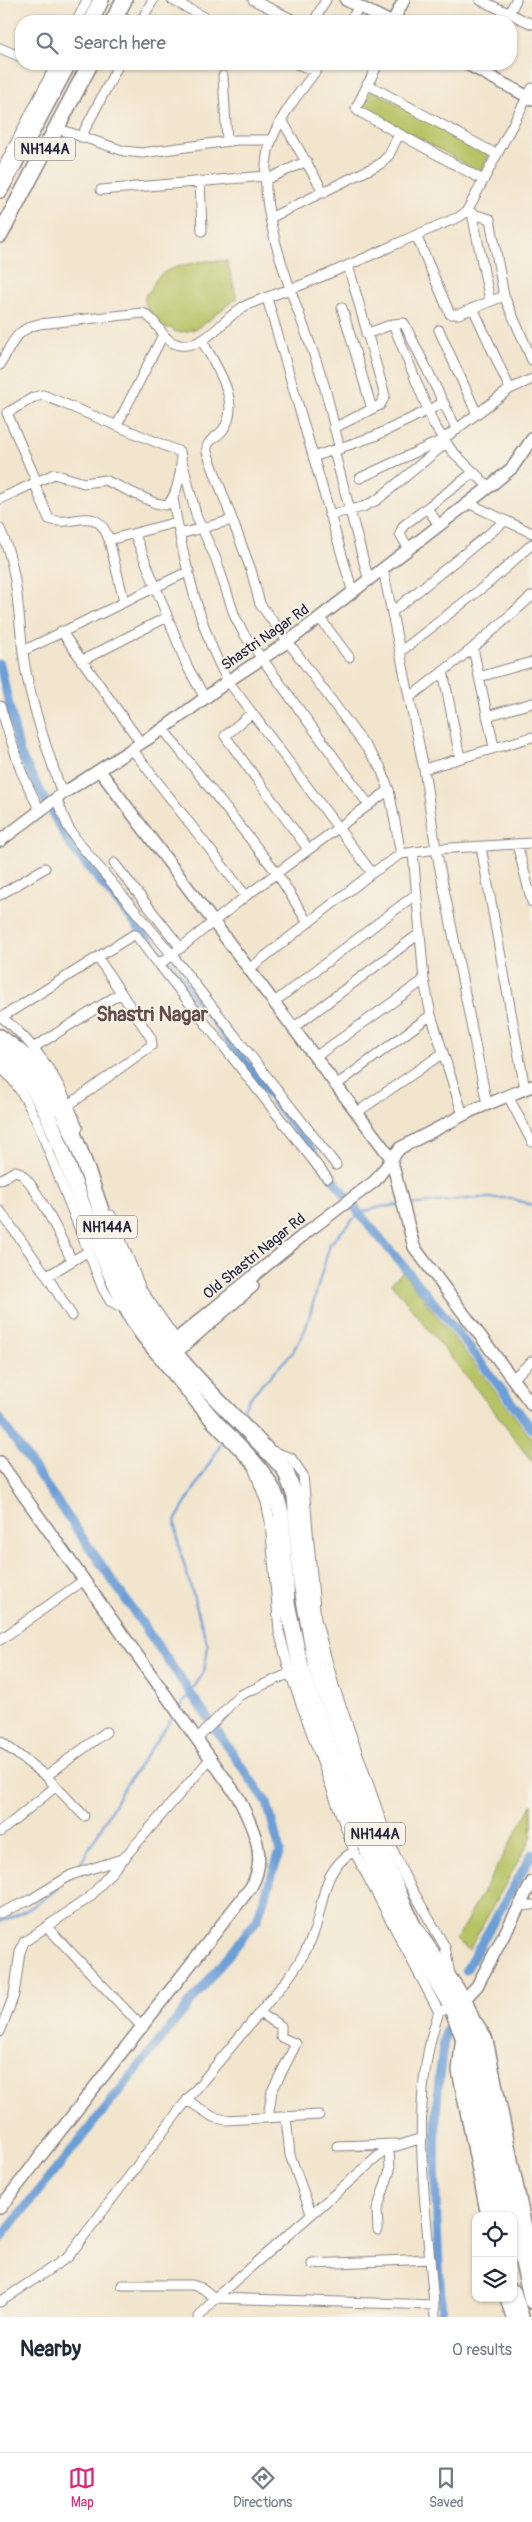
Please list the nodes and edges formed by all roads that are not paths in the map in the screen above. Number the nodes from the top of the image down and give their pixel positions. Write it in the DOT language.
graph roads {
  1 [pos="87,0"];
  2 [pos="101,0"];
  3 [pos="124,0"];
  4 [pos="153,0"];
  5 [pos="172,0"];
  6 [pos="253,0"];
  7 [pos="326,0"];
  8 [pos="346,0"];
  9 [pos="404,0"];
  10 [pos="480,0"];
  11 [pos="516,0"];
  12 [pos="359,7"];
  13 [pos="510,14"];
  14 [pos="80,15"];
  15 [pos="93,15"];
  16 [pos="120,15"];
  17 [pos="145,15"];
  18 [pos="201,15"];
  19 [pos="284,15"];
  20 [pos="317,15"];
  21 [pos="354,15"];
  22 [pos="376,15"];
  23 [pos="396,15"];
  24 [pos="517,17"];
  25 [pos="532,24"];
  26 [pos="0,48"];
  27 [pos="15,54"];
  28 [pos="53,70"];
  29 [pos="65,70"];
  30 [pos="87,70"];
  31 [pos="116,70"];
  32 [pos="317,70"];
  33 [pos="375,70"];
  34 [pos="479,70"];
  35 [pos="223,76"];
  36 [pos="367,84"];
  37 [pos="530,95"];
  38 [pos="282,120"];
  39 [pos="56,128"];
  40 [pos="400,134"];
  41 [pos="81,137"];
  42 [pos="272,140"];
  43 [pos="227,141"];
  44 [pos="496,154"];
  45 [pos="307,161"];
  46 [pos="0,173"];
  47 [pos="265,178"];
  48 [pos="483,180"];
  49 [pos="200,181"];
  50 [pos="0,190"];
  51 [pos="101,190"];
  52 [pos="324,193"];
  53 [pos="469,212"];
  54 [pos="270,218"];
  55 [pos="202,231"];
  56 [pos="0,235"];
  57 [pos="416,235"];
  58 [pos="348,265"];
  59 [pos="291,289"];
  60 [pos="504,296"];
  61 [pos="267,298"];
  62 [pos="490,301"];
  63 [pos="342,308"];
  64 [pos="473,308"];
  65 [pos="393,324"];
  66 [pos="439,330"];
  67 [pos="366,334"];
  68 [pos="163,335"];
  69 [pos="202,341"];
  70 [pos="532,360"];
  71 [pos="0,365"];
  72 [pos="532,379"];
  73 [pos="510,389"];
  74 [pos="443,403"];
  75 [pos="372,409"];
  76 [pos="427,411"];
  77 [pos="476,414"];
  78 [pos="4,416"];
  79 [pos="117,425"];
  80 [pos="334,428"];
  81 [pos="457,430"];
  82 [pos="532,439"];
  83 [pos="444,442"];
  84 [pos="337,450"];
  85 [pos="313,457"];
  86 [pos="183,463"];
  87 [pos="474,472"];
  88 [pos="360,478"];
  89 [pos="36,482"];
  90 [pos="489,487"];
  91 [pos="173,498"];
  92 [pos="0,499"];
  93 [pos="468,503"];
  94 [pos="427,508"];
  95 [pos="338,513"];
  96 [pos="232,520"];
  97 [pos="505,521"];
  98 [pos="176,522"];
  99 [pos="439,525"];
  100 [pos="0,529"];
  101 [pos="201,529"];
  102 [pos="180,534"];
  103 [pos="532,534"];
  104 [pos="136,535"];
  105 [pos="109,540"];
  106 [pos="532,544"];
  107 [pos="409,549"];
  108 [pos="383,570"];
  109 [pos="189,571"];
  110 [pos="155,586"];
  111 [pos="360,587"];
  112 [pos="532,596"];
  113 [pos="124,601"];
  114 [pos="392,612"];
  115 [pos="167,616"];
  116 [pos="320,617"];
  117 [pos="61,631"];
  118 [pos="289,641"];
  119 [pos="473,648"];
  120 [pos="25,650"];
  121 [pos="400,652"];
  122 [pos="349,657"];
  123 [pos="263,660"];
  124 [pos="81,661"];
  125 [pos="532,662"];
  126 [pos="444,671"];
  127 [pos="479,677"];
  128 [pos="228,681"];
  129 [pos="205,698"];
  130 [pos="409,698"];
  131 [pos="532,703"];
  132 [pos="0,706"];
  133 [pos="252,714"];
  134 [pos="487,716"];
  135 [pos="163,729"];
  136 [pos="532,737"];
  137 [pos="136,746"];
  138 [pos="494,747"];
  139 [pos="460,758"];
  140 [pos="424,769"];
  141 [pos="100,771"];
  142 [pos="389,790"];
  143 [pos="50,802"];
  144 [pos="369,805"];
  145 [pos="338,828"];
  146 [pos="0,841"];
  147 [pos="532,843"];
  148 [pos="517,844"];
  149 [pos="481,847"];
  150 [pos="436,849"];
  151 [pos="308,850"];
  152 [pos="412,852"];
  153 [pos="401,854"];
  154 [pos="114,863"];
  155 [pos="45,868"];
  156 [pos="277,873"];
  157 [pos="372,873"];
  158 [pos="416,894"];
  159 [pos="0,895"];
  160 [pos="246,896"];
  161 [pos="531,896"];
  162 [pos="214,921"];
  163 [pos="308,923"];
  164 [pos="419,934"];
  165 [pos="181,948"];
  166 [pos="98,958"];
  167 [pos="166,959"];
  168 [pos="249,969"];
  169 [pos="424,980"];
  170 [pos="121,993"];
  171 [pos="273,1003"];
  172 [pos="431,1015"];
  173 [pos="1,1017"];
  174 [pos="293,1028"];
  175 [pos="0,1037"];
  176 [pos="33,1048"];
  177 [pos="0,1053"];
  178 [pos="443,1053"];
  179 [pos="314,1057"];
  180 [pos="0,1067"];
  181 [pos="336,1086"];
  182 [pos="528,1088"];
  183 [pos="508,1096"];
  184 [pos="487,1104"];
  185 [pos="69,1105"];
  186 [pos="356,1114"];
  187 [pos="463,1115"];
  188 [pos="532,1142"];
  189 [pos="391,1158"];
  190 [pos="336,1165"];
  191 [pos="327,1178"];
  192 [pos="0,1180"];
  193 [pos="0,1211"];
  194 [pos="87,1252"];
  195 [pos="72,1261"];
  196 [pos="47,1276"];
  197 [pos="128,1311"];
  198 [pos="72,1316"];
  199 [pos="169,1350"];
  200 [pos="532,1361"];
  201 [pos="512,1379"];
  202 [pos="530,1399"];
  203 [pos="0,1462"];
  204 [pos="84,1580"];
  205 [pos="0,1640"];
  206 [pos="308,1668"];
  207 [pos="106,1732"];
  208 [pos="197,1735"];
  209 [pos="0,1741"];
  210 [pos="211,1758"];
  211 [pos="46,1776"];
  212 [pos="55,1787"];
  213 [pos="84,1816"];
  214 [pos="0,1832"];
  215 [pos="354,1851"];
  216 [pos="126,1858"];
  217 [pos="532,1882"];
  218 [pos="532,1905"];
  219 [pos="520,1906"];
  220 [pos="0,1913"];
  221 [pos="47,1927"];
  222 [pos="451,2006"];
  223 [pos="259,2013"];
  224 [pos="4,2016"];
  225 [pos="143,2028"];
  226 [pos="0,2032"];
  227 [pos="463,2034"];
  228 [pos="187,2100"];
  229 [pos="318,2114"];
  230 [pos="286,2117"];
  231 [pos="268,2118"];
  232 [pos="422,2138"];
  233 [pos="401,2144"];
  234 [pos="338,2146"];
  235 [pos="389,2149"];
  236 [pos="0,2208"];
  237 [pos="486,2212"];
  238 [pos="496,2212"];
  239 [pos="311,2213"];
  240 [pos="519,2213"];
  241 [pos="378,2230"];
  242 [pos="532,2256"];
  243 [pos="430,2259"];
  244 [pos="312,2264"];
  245 [pos="122,2285"];
  246 [pos="215,2298"];
  247 [pos="532,2301"];
  248 [pos="0,2302"];
  249 [pos="507,2302"];
  250 [pos="516,2302"];
  251 [pos="434,2305"];
  252 [pos="200,2317"];
  253 [pos="435,2317"];
  254 [pos="512,2317"];
  255 [pos="521,2317"];
  1 -- 14 [label="street"];
  2 -- 15 [label="highway"];
  3 -- 16 [label="highway"];
  4 -- 17 [label="street"];
  5 -- 18 [label="street"];
  6 -- 19 [label="street"];
  7 -- 20 [label="street"];
  8 -- 12 [label="street"];
  9 -- 23 [label="street"];
  10 -- 13 [label="street"];
  11 -- 13 [label="street"];
  12 -- 21 [label="street"];
  12 -- 22 [label="street"];
  24 -- 25 [label="street"];
  26 -- 27 [label="street"];
  28 -- 46 [label="street"];
  29 -- 50 [label="highway, NH144A"];
  30 -- 39 [label="highway, NH144A"];
  31 -- 41 [label="street"];
  32 -- 38 [label="street"];
  33 -- 36 [label="street"];
  34 -- 37 [label="street"];
  35 -- 43 [label="street"];
  36 -- 40 [label="street"];
  36 -- 44 [label="street"];
  37 -- 44 [label="street"];
  38 -- 42 [label="street"];
  38 -- 45 [label="street"];
  39 -- 41 [label="street"];
  39 -- 56 [label="highway, NH144A"];
  40 -- 48 [label="street"];
  40 -- 52 [label="street"];
  41 -- 43 [label="street"];
  42 -- 43 [label="street"];
  42 -- 47 [label="street"];
  44 -- 48 [label="street"];
  45 -- 47 [label="street"];
  45 -- 52 [label="street"];
  47 -- 49 [label="street"];
  47 -- 54 [label="street"];
  48 -- 53 [label="street"];
  49 -- 51 [label="street"];
  49 -- 55 [label="street"];
  52 -- 54 [label="street"];
  53 -- 57 [label="street"];
  53 -- 60 [label="street"];
  53 -- 62 [label="street"];
  54 -- 59 [label="street"];
  57 -- 58 [label="street"];
  57 -- 64 [label="street"];
  58 -- 59 [label="street"];
  58 -- 67 [label="street"];
  59 -- 61 [label="street"];
  59 -- 80 [label="street"];
  60 -- 62 [label="street"];
  60 -- 70 [label="street"];
  61 -- 69 [label="street"];
  61 -- 85 [label="street"];
  62 -- 64 [label="street"];
  63 -- 75 [label="street"];
  64 -- 73 [label="street"];
  65 -- 67 [label="street"];
  65 -- 74 [label="street"];
  65 -- 76 [label="street"];
  66 -- 77 [label="street"];
  67 -- 75 [label="street"];
  68 -- 69 [label="street"];
  68 -- 71 [label="street"];
  68 -- 79 [label="street"];
  69 -- 96 [label="street"];
  72 -- 73 [label="street"];
  73 -- 77 [label="street"];
  74 -- 76 [label="street"];
  74 -- 81 [label="street"];
  75 -- 80 [label="street"];
  76 -- 83 [label="street"];
  76 -- 84 [label="street"];
  77 -- 81 [label="street"];
  78 -- 79 [label="street"];
  78 -- 89 [label="street"];
  79 -- 86 [label="street"];
  80 -- 84 [label="street"];
  81 -- 83 [label="street"];
  82 -- 90 [label="street, Shastri Nagar Rd"];
  83 -- 87 [label="street"];
  83 -- 88 [label="street"];
  83 -- 95 [label="street"];
  84 -- 85 [label="street"];
  84 -- 95 [label="street"];
  85 -- 95 [label="street"];
  86 -- 91 [label="street"];
  86 -- 101 [label="street"];
  87 -- 90 [label="street"];
  87 -- 94 [label="street"];
  89 -- 91 [label="street"];
  89 -- 92 [label="street"];
  89 -- 105 [label="street"];
  90 -- 93 [label="street, Shastri Nagar Rd"];
  91 -- 98 [label="street"];
  93 -- 97 [label="street"];
  93 -- 99 [label="street, Shastri Nagar Rd"];
  94 -- 99 [label="street"];
  94 -- 107 [label="street"];
  95 -- 111 [label="street"];
  95 -- 111 [label="street"];
  96 -- 101 [label="street"];
  96 -- 118 [label="street"];
  97 -- 103 [label="street"];
  97 -- 114 [label="street"];
  98 -- 102 [label="street"];
  98 -- 104 [label="street"];
  99 -- 107 [label="street, Shastri Nagar Rd"];
  100 -- 120 [label="street"];
  101 -- 102 [label="street"];
  101 -- 123 [label="street"];
  102 -- 109 [label="street"];
  104 -- 105 [label="street"];
  104 -- 110 [label="street"];
  105 -- 113 [label="street"];
  106 -- 121 [label="street"];
  107 -- 108 [label="street, Shastri Nagar Rd"];
  108 -- 111 [label="street, Shastri Nagar Rd"];
  108 -- 114 [label="street"];
  109 -- 110 [label="street"];
  109 -- 128 [label="street"];
  110 -- 113 [label="street"];
  110 -- 115 [label="street"];
  111 -- 116 [label="street, Shastri Nagar Rd"];
  112 -- 119 [label="street"];
  113 -- 117 [label="street"];
  114 -- 121 [label="street"];
  115 -- 124 [label="street"];
  115 -- 129 [label="street"];
  116 -- 118 [label="street, Shastri Nagar Rd"];
  116 -- 122 [label="street"];
  117 -- 120 [label="street"];
  117 -- 124 [label="street"];
  118 -- 123 [label="street, Shastri Nagar Rd"];
  118 -- 142 [label="street"];
  119 -- 126 [label="street"];
  119 -- 127 [label="street"];
  120 -- 143 [label="street"];
  121 -- 130 [label="street"];
  123 -- 128 [label="street, Shastri Nagar Rd"];
  123 -- 144 [label="street"];
  124 -- 137 [label="street"];
  125 -- 127 [label="street"];
  126 -- 130 [label="street"];
  126 -- 139 [label="street"];
  127 -- 134 [label="street"];
  128 -- 129 [label="street, Shastri Nagar Rd"];
  128 -- 133 [label="street"];
  129 -- 135 [label="street, Shastri Nagar Rd"];
  130 -- 140 [label="street"];
  131 -- 134 [label="street"];
  132 -- 143 [label="street"];
  133 -- 145 [label="street"];
  133 -- 151 [label="street"];
  134 -- 138 [label="street"];
  135 -- 137 [label="street, Shastri Nagar Rd"];
  135 -- 156 [label="street"];
  136 -- 138 [label="street"];
  137 -- 141 [label="street, Shastri Nagar Rd"];
  137 -- 160 [label="street"];
  138 -- 139 [label="street"];
  139 -- 140 [label="street"];
  140 -- 150 [label="street"];
  141 -- 143 [label="street, Shastri Nagar Rd"];
  141 -- 162 [label="street"];
  142 -- 144 [label="street"];
  142 -- 153 [label="street"];
  143 -- 146 [label="street, Shastri Nagar Rd"];
  143 -- 167 [label="street"];
  144 -- 145 [label="street"];
  145 -- 151 [label="street"];
  145 -- 157 [label="street"];
  147 -- 148 [label="street"];
  148 -- 149 [label="street"];
  148 -- 161 [label="street"];
  149 -- 150 [label="street"];
  149 -- 182 [label="street"];
  150 -- 152 [label="street"];
  150 -- 184 [label="street"];
  151 -- 156 [label="street"];
  152 -- 153 [label="street"];
  152 -- 158 [label="street"];
  153 -- 157 [label="street"];
  154 -- 165 [label="street"];
  155 -- 159 [label="street"];
  156 -- 160 [label="street"];
  156 -- 163 [label="street"];
  157 -- 163 [label="street"];
  158 -- 164 [label="street"];
  158 -- 171 [label="street"];
  160 -- 162 [label="street"];
  162 -- 165 [label="street"];
  162 -- 168 [label="street"];
  163 -- 168 [label="street"];
  164 -- 169 [label="street"];
  164 -- 174 [label="street"];
  165 -- 167 [label="street"];
  166 -- 167 [label="street"];
  166 -- 170 [label="street"];
  166 -- 173 [label="street"];
  167 -- 190 [label="street"];
  167 -- 191 [label="street"];
  168 -- 171 [label="street"];
  169 -- 172 [label="street"];
  169 -- 179 [label="street"];
  170 -- 176 [label="street"];
  170 -- 185 [label="street"];
  171 -- 174 [label="street"];
  172 -- 178 [label="street"];
  172 -- 181 [label="street"];
  173 -- 176 [label="street"];
  174 -- 179 [label="street"];
  175 -- 199 [label="highway, NH144A"];
  176 -- 185 [label="street"];
  177 -- 197 [label="highway, NH144A"];
  178 -- 186 [label="street"];
  178 -- 187 [label="street"];
  179 -- 181 [label="street"];
  180 -- 194 [label="street"];
  181 -- 186 [label="street"];
  182 -- 183 [label="street"];
  183 -- 184 [label="street"];
  183 -- 188 [label="street"];
  184 -- 187 [label="street"];
  185 -- 199 [label="street"];
  186 -- 189 [label="street"];
  187 -- 189 [label="street"];
  189 -- 199 [label="street, Old Shastri Nagar Rd"];
  189 -- 201 [label="street"];
  192 -- 195 [label="street"];
  193 -- 196 [label="street"];
  194 -- 195 [label="street"];
  194 -- 197 [label="street"];
  195 -- 196 [label="street"];
  196 -- 198 [label="street"];
  197 -- 199 [label="highway, NH144A"];
  199 -- 206 [label="highway, NH144A"];
  199 -- 206 [label="highway, NH144A"];
  200 -- 201 [label="street"];
  201 -- 202 [label="street"];
  203 -- 204 [label="street"];
  204 -- 205 [label="street"];
  204 -- 208 [label="street"];
  206 -- 208 [label="street"];
  206 -- 215 [label="street"];
  206 -- 222 [label="highway, NH144A"];
  206 -- 222 [label="highway, NH144A"];
  207 -- 211 [label="street"];
  208 -- 210 [label="street"];
  209 -- 211 [label="street"];
  210 -- 216 [label="street"];
  210 -- 225 [label="street"];
  211 -- 212 [label="street"];
  212 -- 213 [label="street"];
  212 -- 214 [label="street"];
  215 -- 222 [label="street"];
  215 -- 223 [label="street"];
  216 -- 220 [label="street"];
  216 -- 221 [label="street"];
  217 -- 219 [label="street"];
  218 -- 219 [label="street"];
  219 -- 222 [label="street"];
  221 -- 224 [label="street"];
  221 -- 225 [label="street"];
  222 -- 227 [label="highway, NH144A"];
  222 -- 232 [label="street"];
  222 -- 240 [label="highway, NH144A"];
  223 -- 228 [label="street"];
  223 -- 231 [label="street"];
  224 -- 226 [label="street"];
  225 -- 236 [label="street"];
  227 -- 237 [label="street"];
  227 -- 238 [label="highway, NH144A"];
  228 -- 231 [label="street"];
  228 -- 248 [label="street"];
  229 -- 230 [label="street"];
  230 -- 231 [label="street"];
  230 -- 239 [label="street"];
  232 -- 233 [label="street"];
  232 -- 243 [label="street"];
  233 -- 234 [label="street"];
  233 -- 235 [label="street"];
  235 -- 239 [label="street"];
  235 -- 241 [label="street"];
  239 -- 246 [label="street"];
  240 -- 242 [label="street"];
  240 -- 247 [label="highway, NH144A"];
  243 -- 244 [label="street"];
  243 -- 251 [label="street"];
  245 -- 246 [label="street"];
  246 -- 251 [label="street"];
  246 -- 252 [label="street"];
  249 -- 254 [label="street"];
  250 -- 255 [label="highway"];
  251 -- 253 [label="street"];
}
